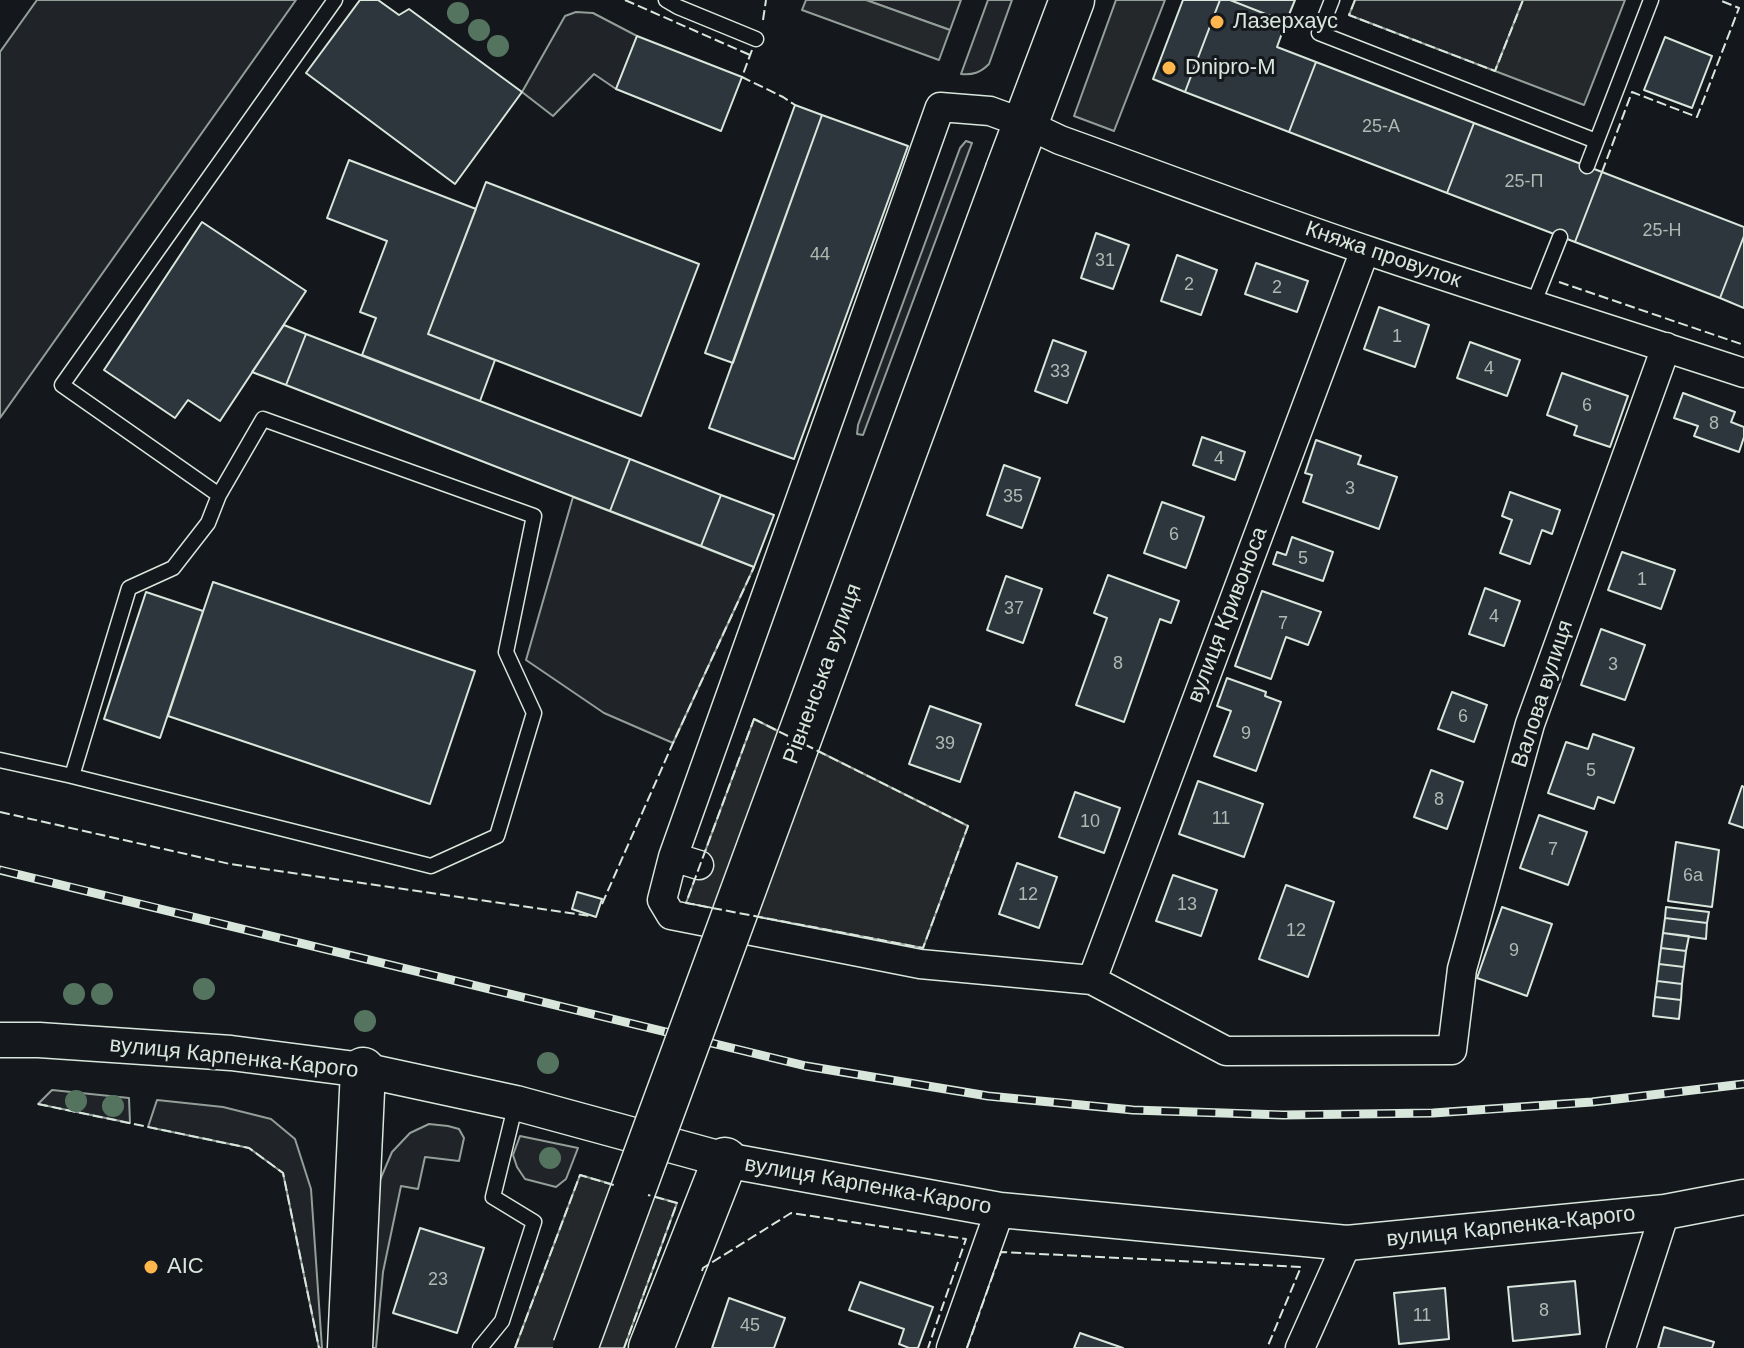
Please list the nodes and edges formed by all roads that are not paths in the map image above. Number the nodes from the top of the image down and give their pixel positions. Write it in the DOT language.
graph roads {
  1 [pos="335,0"];
  2 [pos="666,0"];
  3 [pos="1072,0"];
  4 [pos="1332,0"];
  5 [pos="1651,0"];
  6 [pos="756,39"];
  7 [pos="1026,124"];
  8 [pos="1596,141"];
  9 [pos="1587,166"];
  10 [pos="1560,237"];
  11 [pos="1365,250"];
  12 [pos="1533,305"];
  13 [pos="1666,347"];
  14 [pos="1744,373"];
  15 [pos="219,495"];
  16 [pos="0,760"];
  17 [pos="72,776"];
  18 [pos="1092,980"];
  19 [pos="0,1040"];
  20 [pos="363,1070"];
  21 [pos="516,1103"];
  22 [pos="725,1160"];
  23 [pos="1744,1197"];
  24 [pos="1000,1210"];
  25 [pos="1665,1212"];
  26 [pos="1347,1243"];
  27 [pos="350,1348"];
  28 [pos="480,1348"];
  29 [pos="575,1348"];
  30 [pos="651,1348"];
  31 [pos="951,1348"];
  32 [pos="1300,1348"];
  33 [pos="1621,1348"];
  1 -- 15 [label="lane"];
  2 -- 6 [label="lane"];
  3 -- 7 [label="main road, Рівненська вулиця"];
  4 -- 8 [label="lane"];
  5 -- 8 [label="lane"];
  7 -- 11 [label="street, Княжа провулок"];
  7 -- 18 [label="street, Княжа провулок"];
  7 -- 29 [label="main road, Рівненська вулиця, bridge"];
  8 -- 9 [label="lane"];
  10 -- 12 [label="lane"];
  11 -- 12 [label="street, Княжа провулок"];
  11 -- 18 [label="street, вулиця Кривоноса"];
  12 -- 13 [label="street, Княжа провулок"];
  13 -- 14 [label="street, Княжа провулок"];
  13 -- 18 [label="street, Валова вулиця"];
  15 -- 17 [label="lane"];
  15 -- 17 [label="lane"];
  16 -- 17 [label="lane"];
  19 -- 20 [label="street, вулиця Карпенка-Карого"];
  20 -- 21 [label="street, вулиця Карпенка-Карого"];
  20 -- 27 [label="main road"];
  21 -- 22 [label="street, вулиця Карпенка-Карого"];
  21 -- 28 [label="lane"];
  22 -- 24 [label="street, вулиця Карпенка-Карого"];
  22 -- 30 [label="main road"];
  23 -- 25 [label="street, вулиця Карпенка-Карого"];
  24 -- 26 [label="street, вулиця Карпенка-Карого"];
  24 -- 31 [label="street"];
  25 -- 26 [label="street, вулиця Карпенка-Карого"];
  25 -- 33 [label="street"];
  26 -- 32 [label="street"];
}
